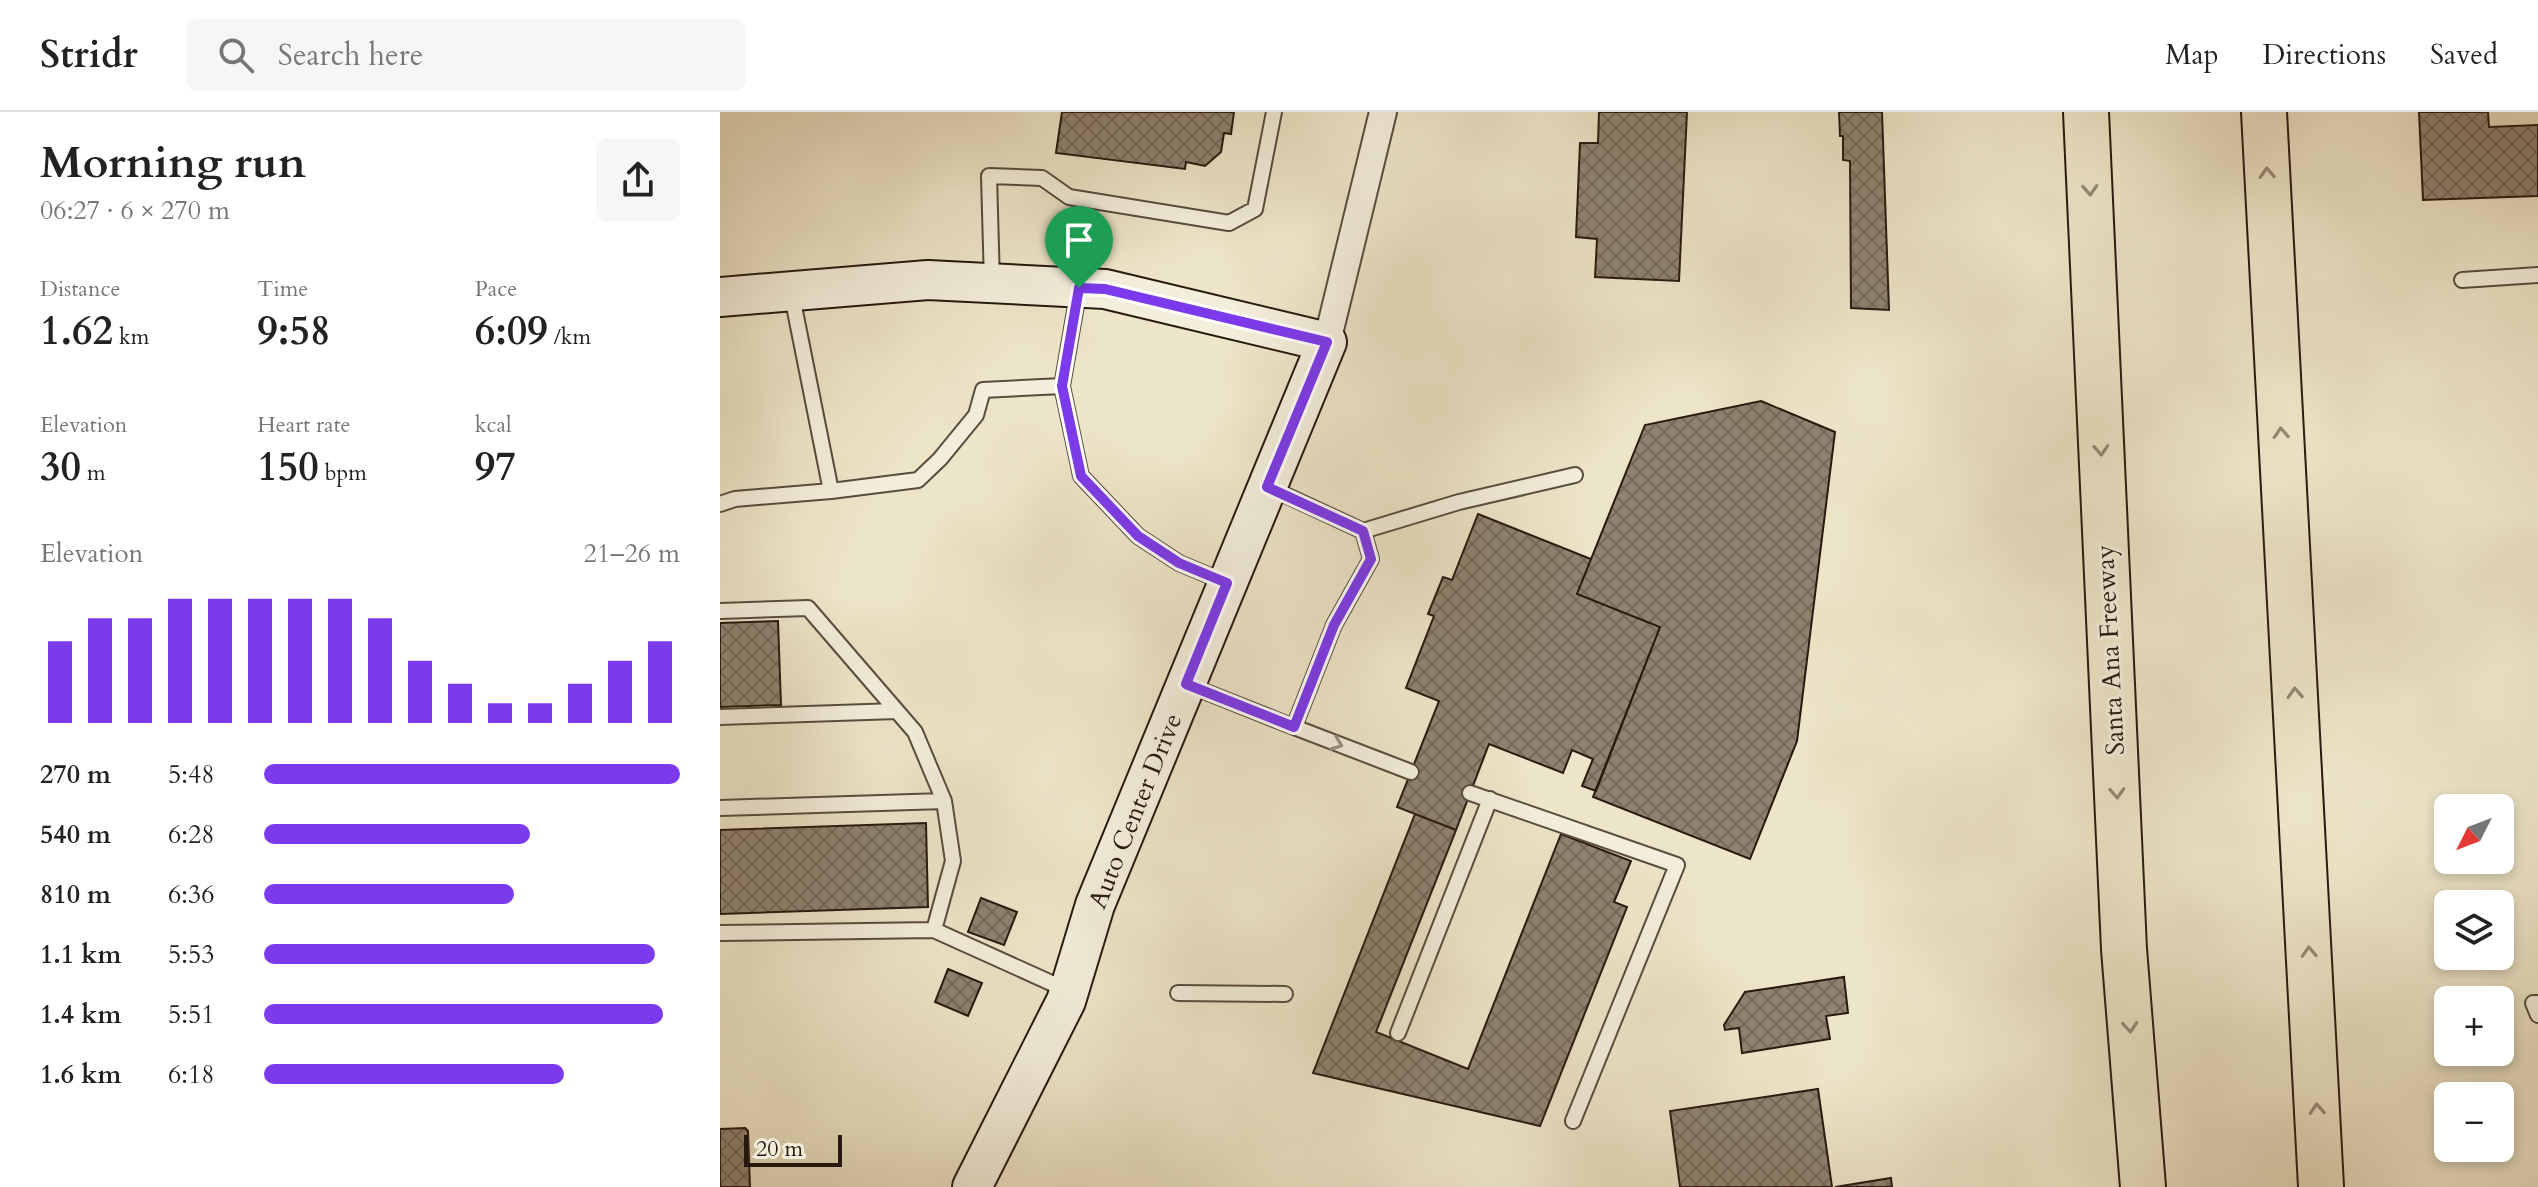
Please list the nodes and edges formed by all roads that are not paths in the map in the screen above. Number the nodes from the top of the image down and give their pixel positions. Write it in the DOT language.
graph roads {
  1 [pos="1274,112"];
  2 [pos="1383,112"];
  3 [pos="2086,112"];
  4 [pos="2264,112"];
  5 [pos="2538,275"];
  6 [pos="2462,280"];
  7 [pos="992,283"];
  8 [pos="1079,288"];
  9 [pos="791,291"];
  10 [pos="720,297"];
  11 [pos="1327,342"];
  12 [pos="1062,386"];
  13 [pos="1575,475"];
  14 [pos="1267,487"];
  15 [pos="831,491"];
  16 [pos="720,504"];
  17 [pos="1363,531"];
  18 [pos="1227,583"];
  19 [pos="720,611"];
  20 [pos="1186,684"];
  21 [pos="897,711"];
  22 [pos="720,717"];
  23 [pos="1294,727"];
  24 [pos="1411,772"];
  25 [pos="1470,793"];
  26 [pos="1490,799"];
  27 [pos="944,801"];
  28 [pos="720,808"];
  29 [pos="934,930"];
  30 [pos="720,933"];
  31 [pos="1069,991"];
  32 [pos="1178,993"];
  33 [pos="1285,994"];
  34 [pos="2538,1003"];
  35 [pos="2538,1015"];
  36 [pos="1398,1033"];
  37 [pos="1573,1121"];
  38 [pos="972,1187"];
  39 [pos="2143,1187"];
  40 [pos="2321,1187"];
  1 -- 7 [label="lane"];
  2 -- 11 [label="street, Auto Center Drive"];
  3 -- 39 [label="highway, Santa Ana Freeway, one-way"];
  40 -- 4 [label="highway, one-way"];
  5 -- 6 [label="lane"];
  7 -- 8 [label="street"];
  7 -- 9 [label="street"];
  8 -- 11 [label="street"];
  8 -- 12 [label="lane"];
  9 -- 10 [label="street"];
  9 -- 15 [label="lane"];
  11 -- 14 [label="street, Auto Center Drive"];
  12 -- 15 [label="lane"];
  12 -- 18 [label="lane"];
  13 -- 17 [label="lane"];
  14 -- 17 [label="lane"];
  14 -- 18 [label="street, Auto Center Drive"];
  15 -- 16 [label="lane"];
  17 -- 23 [label="lane"];
  18 -- 20 [label="street, Auto Center Drive"];
  19 -- 21 [label="lane"];
  20 -- 23 [label="lane"];
  20 -- 31 [label="street, Auto Center Drive"];
  21 -- 22 [label="lane"];
  21 -- 27 [label="lane"];
  23 -- 24 [label="lane, one-way"];
  25 -- 26 [label="lane"];
  26 -- 36 [label="lane"];
  26 -- 37 [label="lane"];
  27 -- 28 [label="lane"];
  27 -- 29 [label="lane"];
  29 -- 30 [label="lane"];
  29 -- 31 [label="lane"];
  31 -- 38 [label="street, Auto Center Drive"];
  32 -- 33 [label="lane"];
  34 -- 35 [label="lane"];
}
